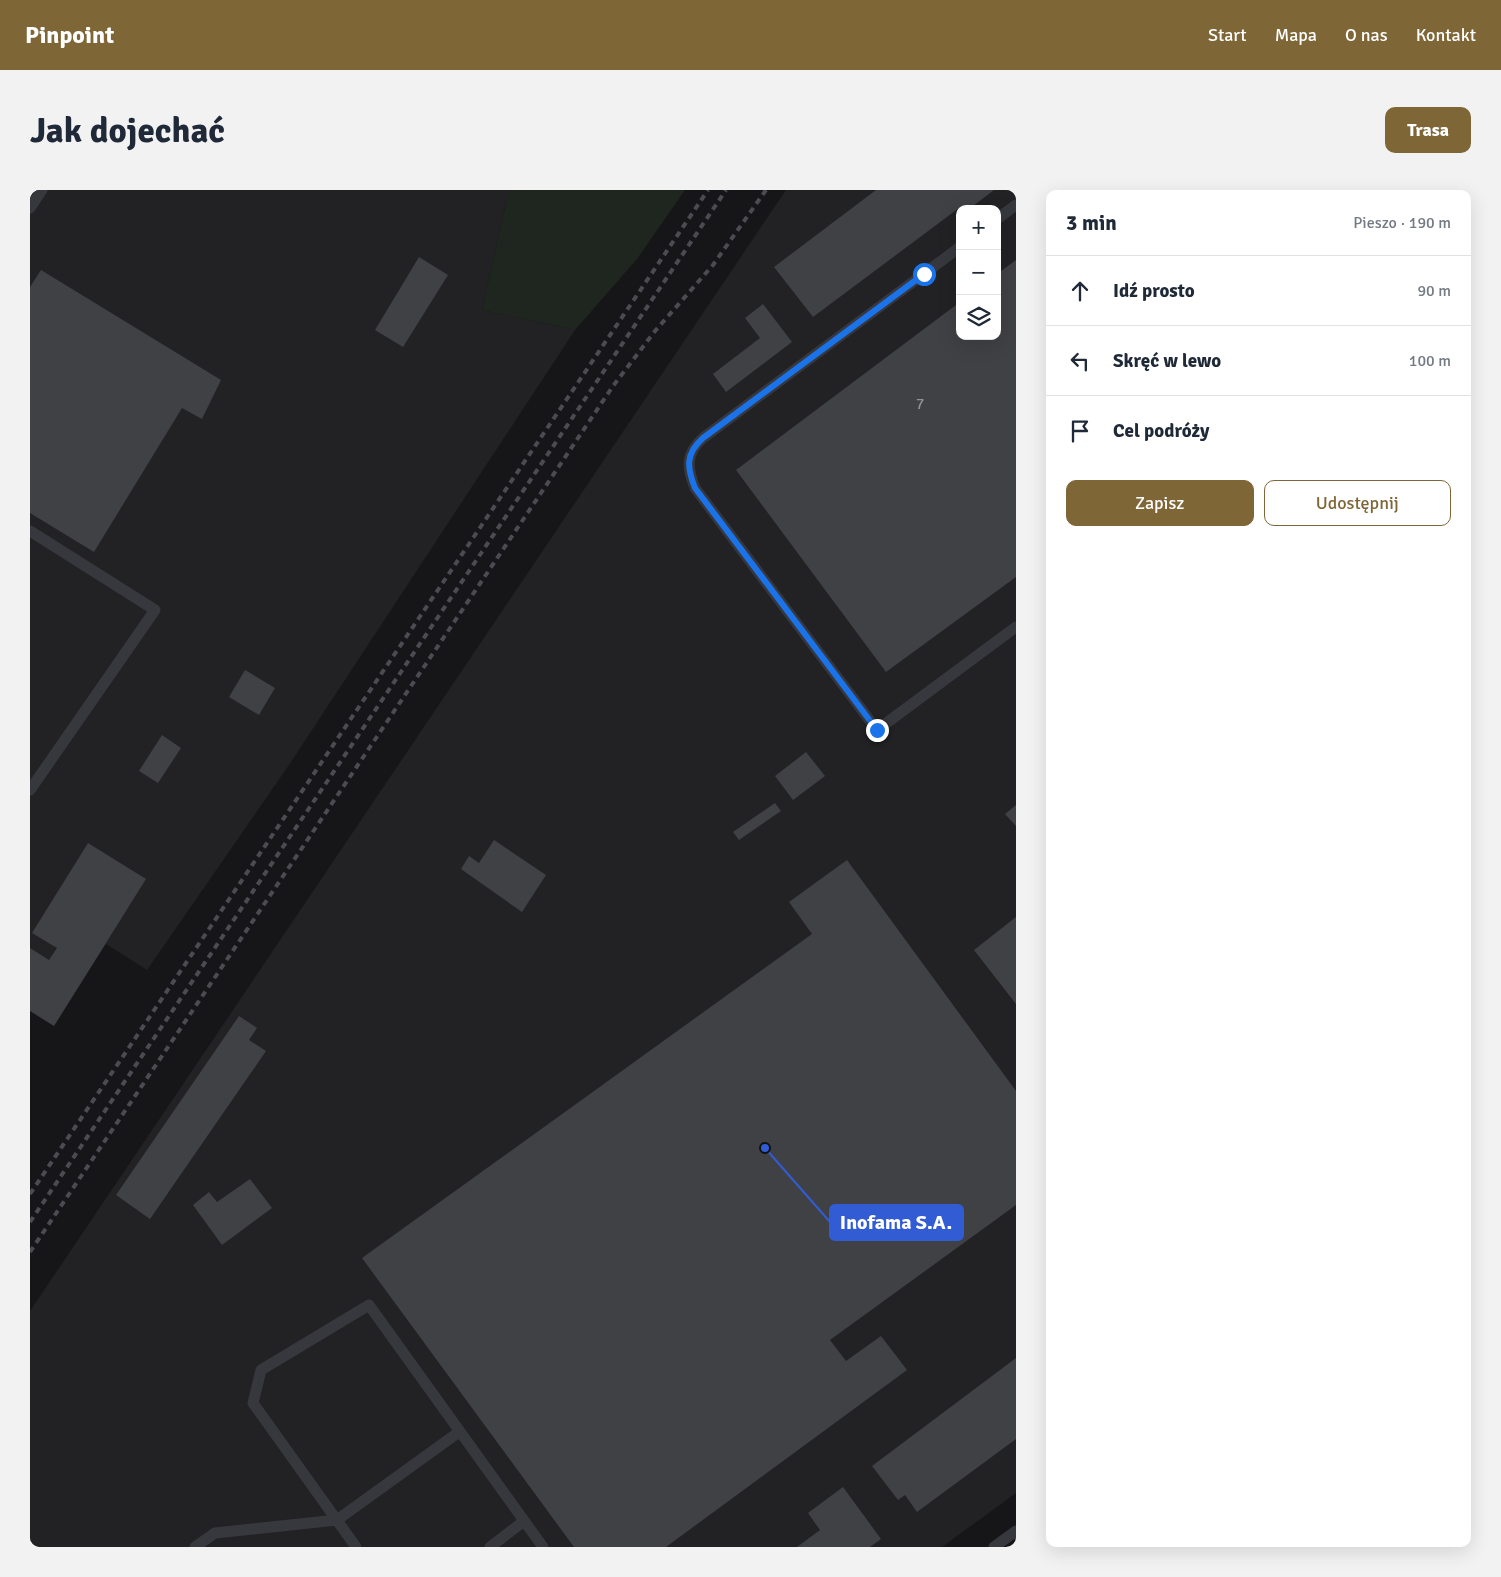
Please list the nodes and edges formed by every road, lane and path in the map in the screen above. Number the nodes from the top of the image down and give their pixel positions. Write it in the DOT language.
graph roads {
  1 [pos="42,190"];
  2 [pos="1016,204"];
  3 [pos="30,208"];
  4 [pos="1001,216"];
  5 [pos="956,250"];
  6 [pos="30,531"];
  7 [pos="1016,627"];
  8 [pos="30,790"];
  9 [pos="460,1432"];
  10 [pos="337,1520"];
  11 [pos="524,1521"];
  12 [pos="1016,1531"];
  13 [pos="195,1547"];
  14 [pos="356,1547"];
  15 [pos="490,1547"];
  16 [pos="543,1547"];
  17 [pos="994,1547"];
  1 -- 3 [label="lane"];
  2 -- 4 [label="lane"];
  5 -- 7 [label="lane"];
  6 -- 8 [label="lane"];
  9 -- 10 [label="lane"];
  9 -- 10 [label="lane"];
  9 -- 11 [label="lane"];
  10 -- 13 [label="lane"];
  10 -- 14 [label="lane"];
  11 -- 15 [label="lane"];
  11 -- 16 [label="lane"];
  12 -- 17 [label="lane"];
}
